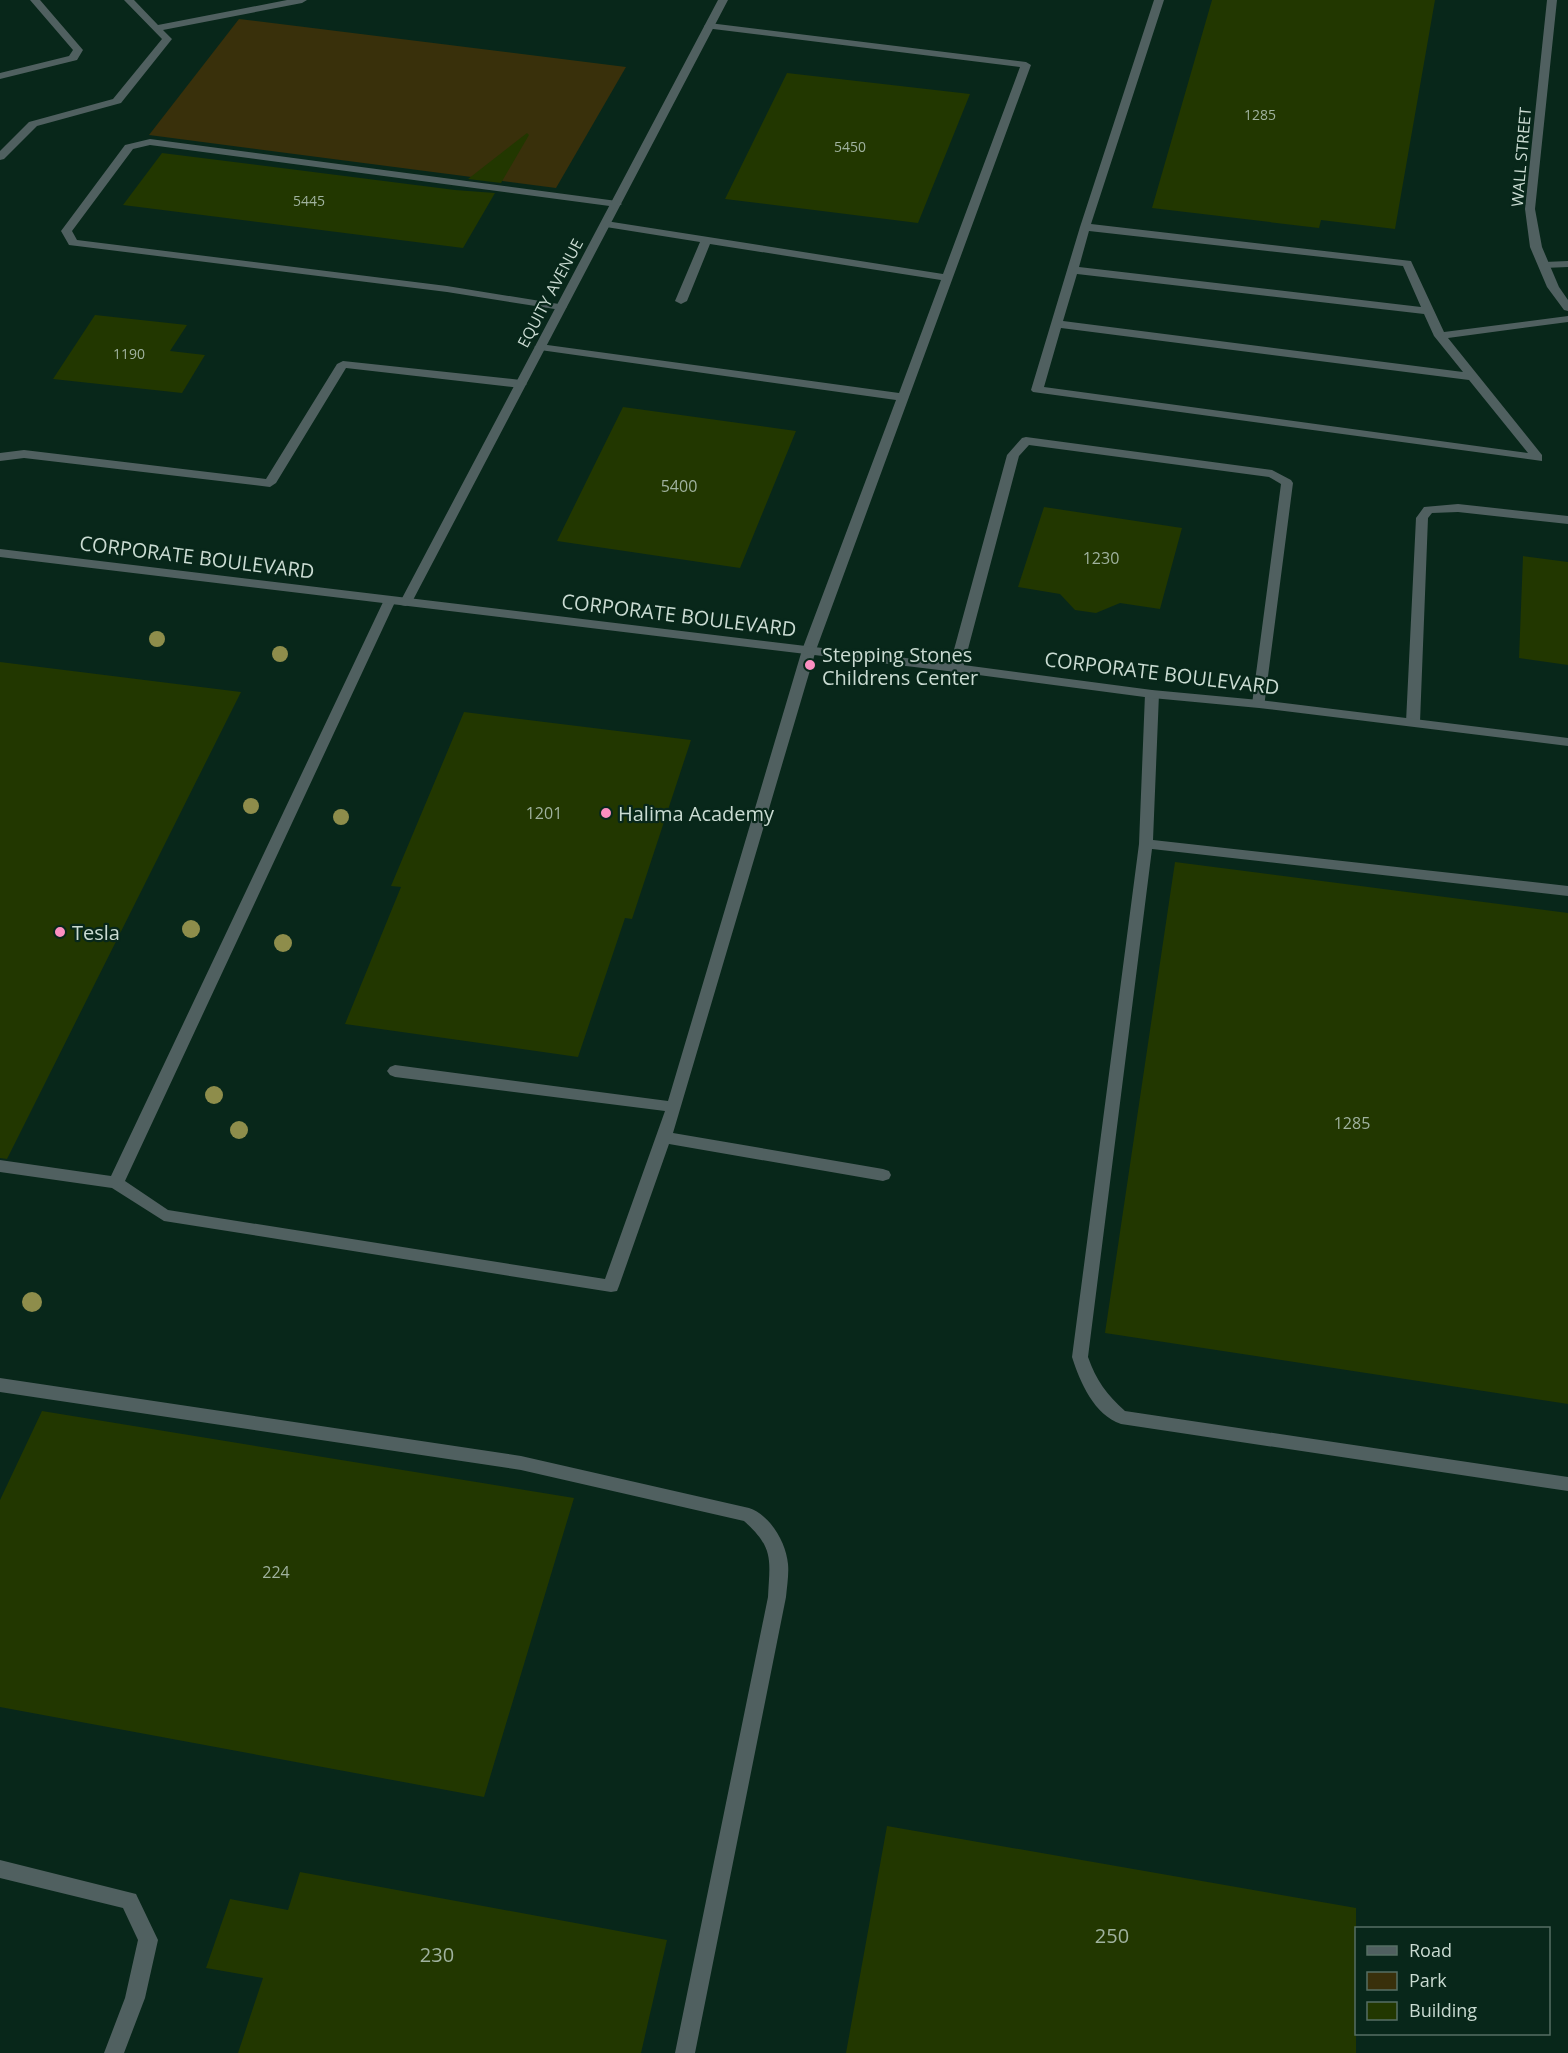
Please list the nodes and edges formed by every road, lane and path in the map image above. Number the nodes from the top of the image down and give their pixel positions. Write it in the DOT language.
graph roads {
  1 [pos="35,0"];
  2 [pos="129,0"];
  3 [pos="302,0"];
  4 [pos="723,0"];
  5 [pos="1159,0"];
  6 [pos="1552,0"];
  7 [pos="709,26"];
  8 [pos="156,28"];
  9 [pos="0,76"];
  10 [pos="0,158"];
  11 [pos="617,204"];
  12 [pos="606,225"];
  13 [pos="1085,227"];
  14 [pos="706,240"];
  15 [pos="1544,264"];
  16 [pos="1568,264"];
  17 [pos="1072,270"];
  18 [pos="947,278"];
  19 [pos="681,301"];
  20 [pos="561,307"];
  21 [pos="1568,308"];
  22 [pos="1428,310"];
  23 [pos="1568,319"];
  24 [pos="1057,324"];
  25 [pos="1440,336"];
  26 [pos="540,348"];
  27 [pos="1473,377"];
  28 [pos="521,384"];
  29 [pos="903,397"];
  30 [pos="0,457"];
  31 [pos="1568,520"];
  32 [pos="0,553"];
  33 [pos="390,600"];
  34 [pos="406,602"];
  35 [pos="809,650"];
  36 [pos="956,668"];
  37 [pos="1152,694"];
  38 [pos="1259,704"];
  39 [pos="1413,723"];
  40 [pos="1568,742"];
  41 [pos="1146,844"];
  42 [pos="1568,891"];
  43 [pos="395,1071"];
  44 [pos="674,1107"];
  45 [pos="664,1137"];
  46 [pos="0,1166"];
  47 [pos="883,1175"];
  48 [pos="116,1183"];
  49 [pos="0,1385"];
  50 [pos="1568,1484"];
  51 [pos="0,1869"];
  52 [pos="114,2053"];
  53 [pos="685,2053"];
  1 -- 9 [label="street"];
  2 -- 8 [label="street"];
  3 -- 8 [label="street"];
  4 -- 7 [label="street, EQUITY AVENUE"];
  5 -- 13 [label="street"];
  6 -- 15 [label="street, WALL STREET"];
  7 -- 11 [label="street, EQUITY AVENUE"];
  7 -- 18 [label="street"];
  8 -- 10 [label="street"];
  11 -- 12 [label="street, EQUITY AVENUE"];
  11 -- 20 [label="street"];
  12 -- 14 [label="street"];
  12 -- 20 [label="street, EQUITY AVENUE"];
  13 -- 17 [label="street"];
  13 -- 22 [label="street"];
  14 -- 18 [label="street"];
  14 -- 19 [label="street"];
  15 -- 16 [label="street"];
  15 -- 21 [label="street, WALL STREET"];
  17 -- 22 [label="street"];
  17 -- 24 [label="street"];
  18 -- 29 [label="street"];
  20 -- 26 [label="street, EQUITY AVENUE"];
  22 -- 25 [label="street"];
  23 -- 25 [label="street"];
  24 -- 27 [label="street"];
  24 -- 27 [label="street"];
  25 -- 27 [label="street"];
  26 -- 28 [label="street, EQUITY AVENUE"];
  26 -- 29 [label="street"];
  28 -- 30 [label="street"];
  28 -- 34 [label="street, EQUITY AVENUE"];
  29 -- 35 [label="street"];
  31 -- 39 [label="street"];
  32 -- 33 [label="street, CORPORATE BOULEVARD"];
  33 -- 34 [label="street, CORPORATE BOULEVARD"];
  33 -- 48 [label="street"];
  34 -- 35 [label="street, CORPORATE BOULEVARD"];
  35 -- 36 [label="street, CORPORATE BOULEVARD"];
  35 -- 44 [label="street"];
  36 -- 37 [label="street, CORPORATE BOULEVARD"];
  36 -- 38 [label="street"];
  37 -- 38 [label="street, CORPORATE BOULEVARD"];
  37 -- 41 [label="street"];
  38 -- 39 [label="street, CORPORATE BOULEVARD"];
  39 -- 40 [label="street, CORPORATE BOULEVARD"];
  41 -- 42 [label="street"];
  41 -- 50 [label="street"];
  43 -- 44 [label="street"];
  44 -- 45 [label="street"];
  45 -- 47 [label="street"];
  45 -- 48 [label="street"];
  46 -- 48 [label="street"];
  49 -- 53 [label="street"];
  51 -- 52 [label="street"];
}
